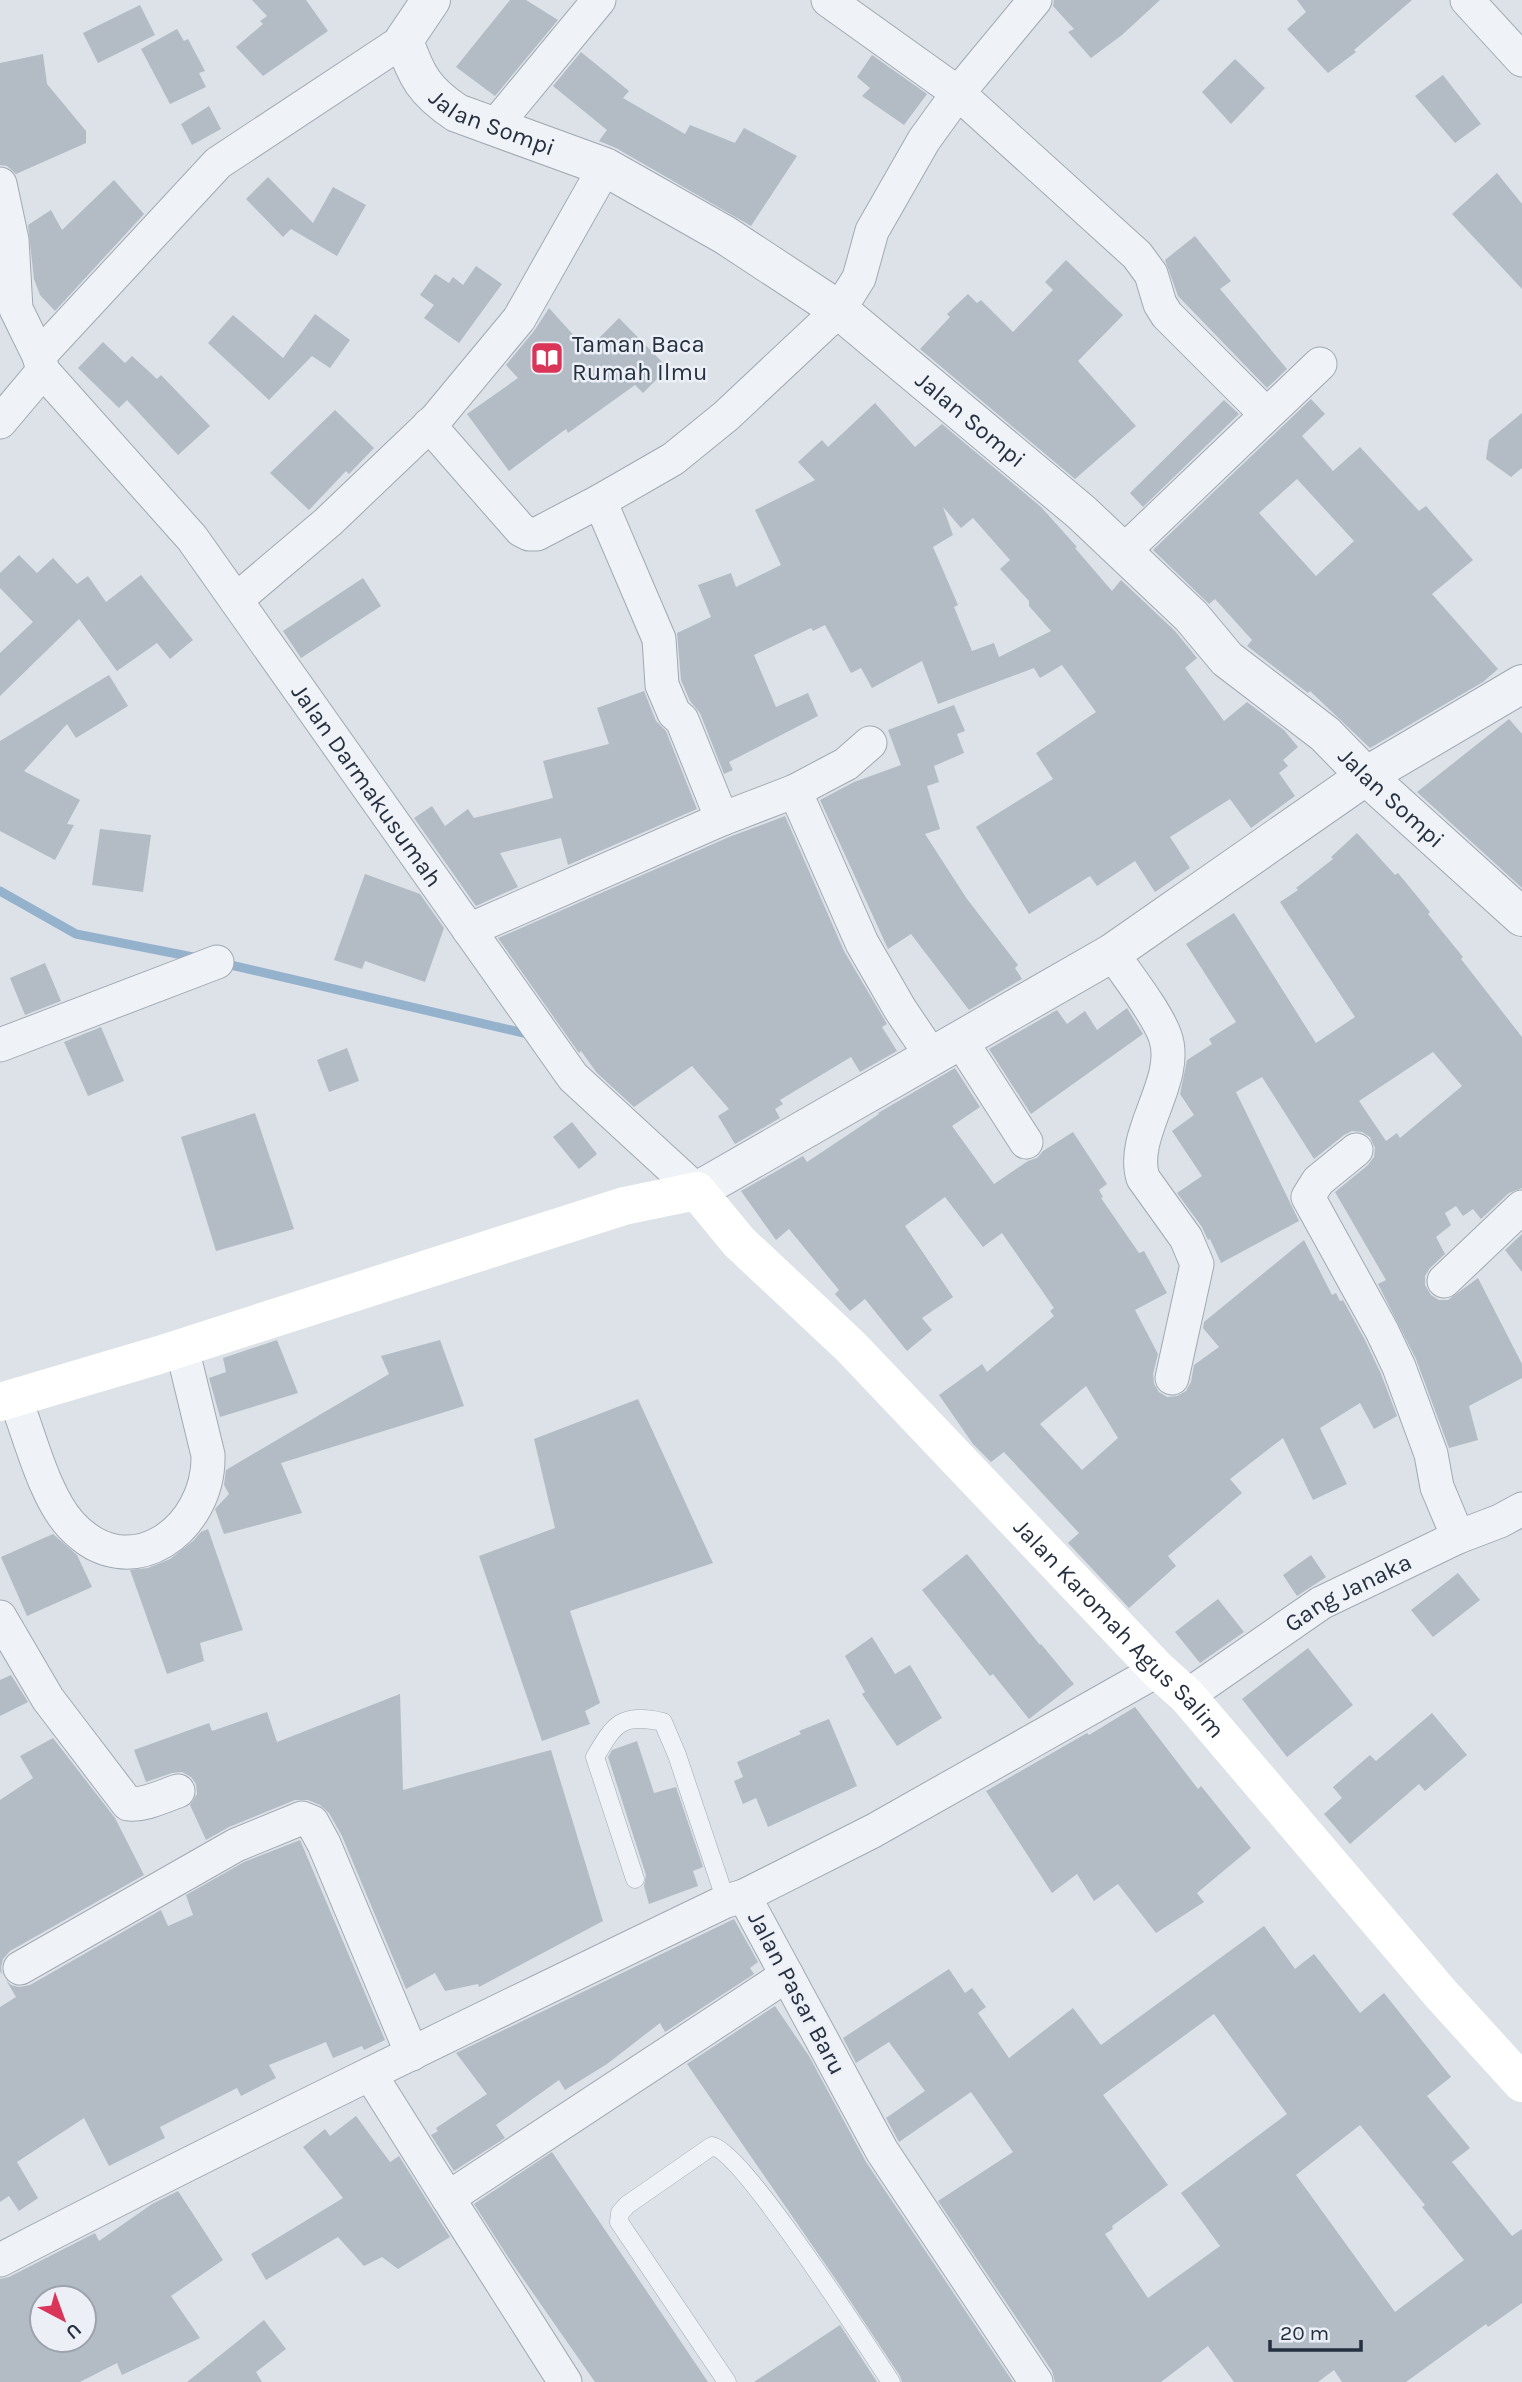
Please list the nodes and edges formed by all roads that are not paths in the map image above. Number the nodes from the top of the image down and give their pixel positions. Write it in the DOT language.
graph roads {
  1 [pos="431,0"];
  2 [pos="599,0"];
  3 [pos="828,0"];
  4 [pos="1035,0"];
  5 [pos="1467,0"];
  6 [pos="404,40"];
  7 [pos="1522,60"];
  8 [pos="958,93"];
  9 [pos="494,127"];
  10 [pos="605,167"];
  11 [pos="0,184"];
  12 [pos="6,240"];
  13 [pos="839,310"];
  14 [pos="41,363"];
  15 [pos="1320,364"];
  16 [pos="1266,414"];
  17 [pos="0,422"];
  18 [pos="429,425"];
  19 [pos="600,501"];
  20 [pos="1123,552"];
  21 [pos="236,600"];
  22 [pos="1522,684"];
  23 [pos="870,743"];
  24 [pos="1366,776"];
  25 [pos="794,791"];
  26 [pos="722,819"];
  27 [pos="1522,918"];
  28 [pos="469,930"];
  29 [pos="1112,953"];
  30 [pos="218,962"];
  31 [pos="0,1045"];
  32 [pos="947,1049"];
  33 [pos="1026,1142"];
  34 [pos="1356,1150"];
  35 [pos="697,1191"];
  36 [pos="1522,1207"];
  37 [pos="1444,1281"];
  38 [pos="182,1348"];
  39 [pos="1172,1378"];
  40 [pos="8,1400"];
  41 [pos="1522,1509"];
  42 [pos="1458,1536"];
  43 [pos="0,1617"];
  44 [pos="1158,1670"];
  45 [pos="1187,1696"];
  46 [pos="178,1791"];
  47 [pos="635,1879"];
  48 [pos="735,1898"];
  49 [pos="20,1968"];
  50 [pos="787,1975"];
  51 [pos="412,2054"];
  52 [pos="370,2074"];
  53 [pos="1522,2083"];
  54 [pos="448,2198"];
  55 [pos="0,2260"];
  56 [pos="565,2382"];
  57 [pos="727,2382"];
  58 [pos="891,2382"];
  59 [pos="1036,2382"];
  1 -- 6 [label="street"];
  2 -- 9 [label="street"];
  3 -- 8 [label="street"];
  4 -- 8 [label="street"];
  5 -- 7 [label="street"];
  6 -- 9 [label="street, Jalan Sompi"];
  6 -- 14 [label="street"];
  8 -- 13 [label="street"];
  8 -- 16 [label="street"];
  9 -- 10 [label="street, Jalan Sompi"];
  10 -- 13 [label="street, Jalan Sompi"];
  10 -- 18 [label="street"];
  11 -- 12 [label="street, Jalan Darmakusumah"];
  12 -- 14 [label="street, Jalan Darmakusumah"];
  13 -- 19 [label="street"];
  13 -- 20 [label="street, Jalan Sompi"];
  14 -- 17 [label="street"];
  14 -- 21 [label="street, Jalan Darmakusumah"];
  15 -- 16 [label="street"];
  16 -- 20 [label="street"];
  18 -- 19 [label="street"];
  18 -- 21 [label="street"];
  19 -- 26 [label="street"];
  20 -- 24 [label="street, Jalan Sompi"];
  21 -- 28 [label="street, Jalan Darmakusumah"];
  22 -- 24 [label="street"];
  23 -- 25 [label="street"];
  24 -- 27 [label="street, Jalan Sompi"];
  24 -- 29 [label="street"];
  25 -- 26 [label="street"];
  25 -- 32 [label="street"];
  26 -- 28 [label="street"];
  28 -- 35 [label="street, Jalan Darmakusumah"];
  29 -- 32 [label="street"];
  29 -- 39 [label="street"];
  30 -- 31 [label="street"];
  32 -- 33 [label="street"];
  32 -- 35 [label="street"];
  34 -- 42 [label="street"];
  35 -- 38 [label="main road"];
  35 -- 44 [label="main road, Jalan Karomah Agus Salim"];
  36 -- 37 [label="street"];
  38 -- 40 [label="main road"];
  38 -- 40 [label="street"];
  41 -- 42 [label="street, Gang Janaka"];
  42 -- 45 [label="street, Gang Janaka"];
  43 -- 46 [label="street"];
  44 -- 45 [label="main road, Jalan Karomah Agus Salim"];
  44 -- 48 [label="street, Jalan Pasar Baru"];
  45 -- 53 [label="main road, Jalan Karomah Agus Salim"];
  47 -- 48 [label="lane"];
  48 -- 50 [label="street, Jalan Pasar Baru"];
  48 -- 51 [label="street"];
  49 -- 51 [label="street"];
  50 -- 54 [label="street"];
  50 -- 59 [label="street, Jalan Pasar Baru"];
  51 -- 52 [label="street"];
  52 -- 54 [label="street"];
  52 -- 55 [label="street"];
  54 -- 56 [label="street"];
  57 -- 58 [label="lane"];
}
